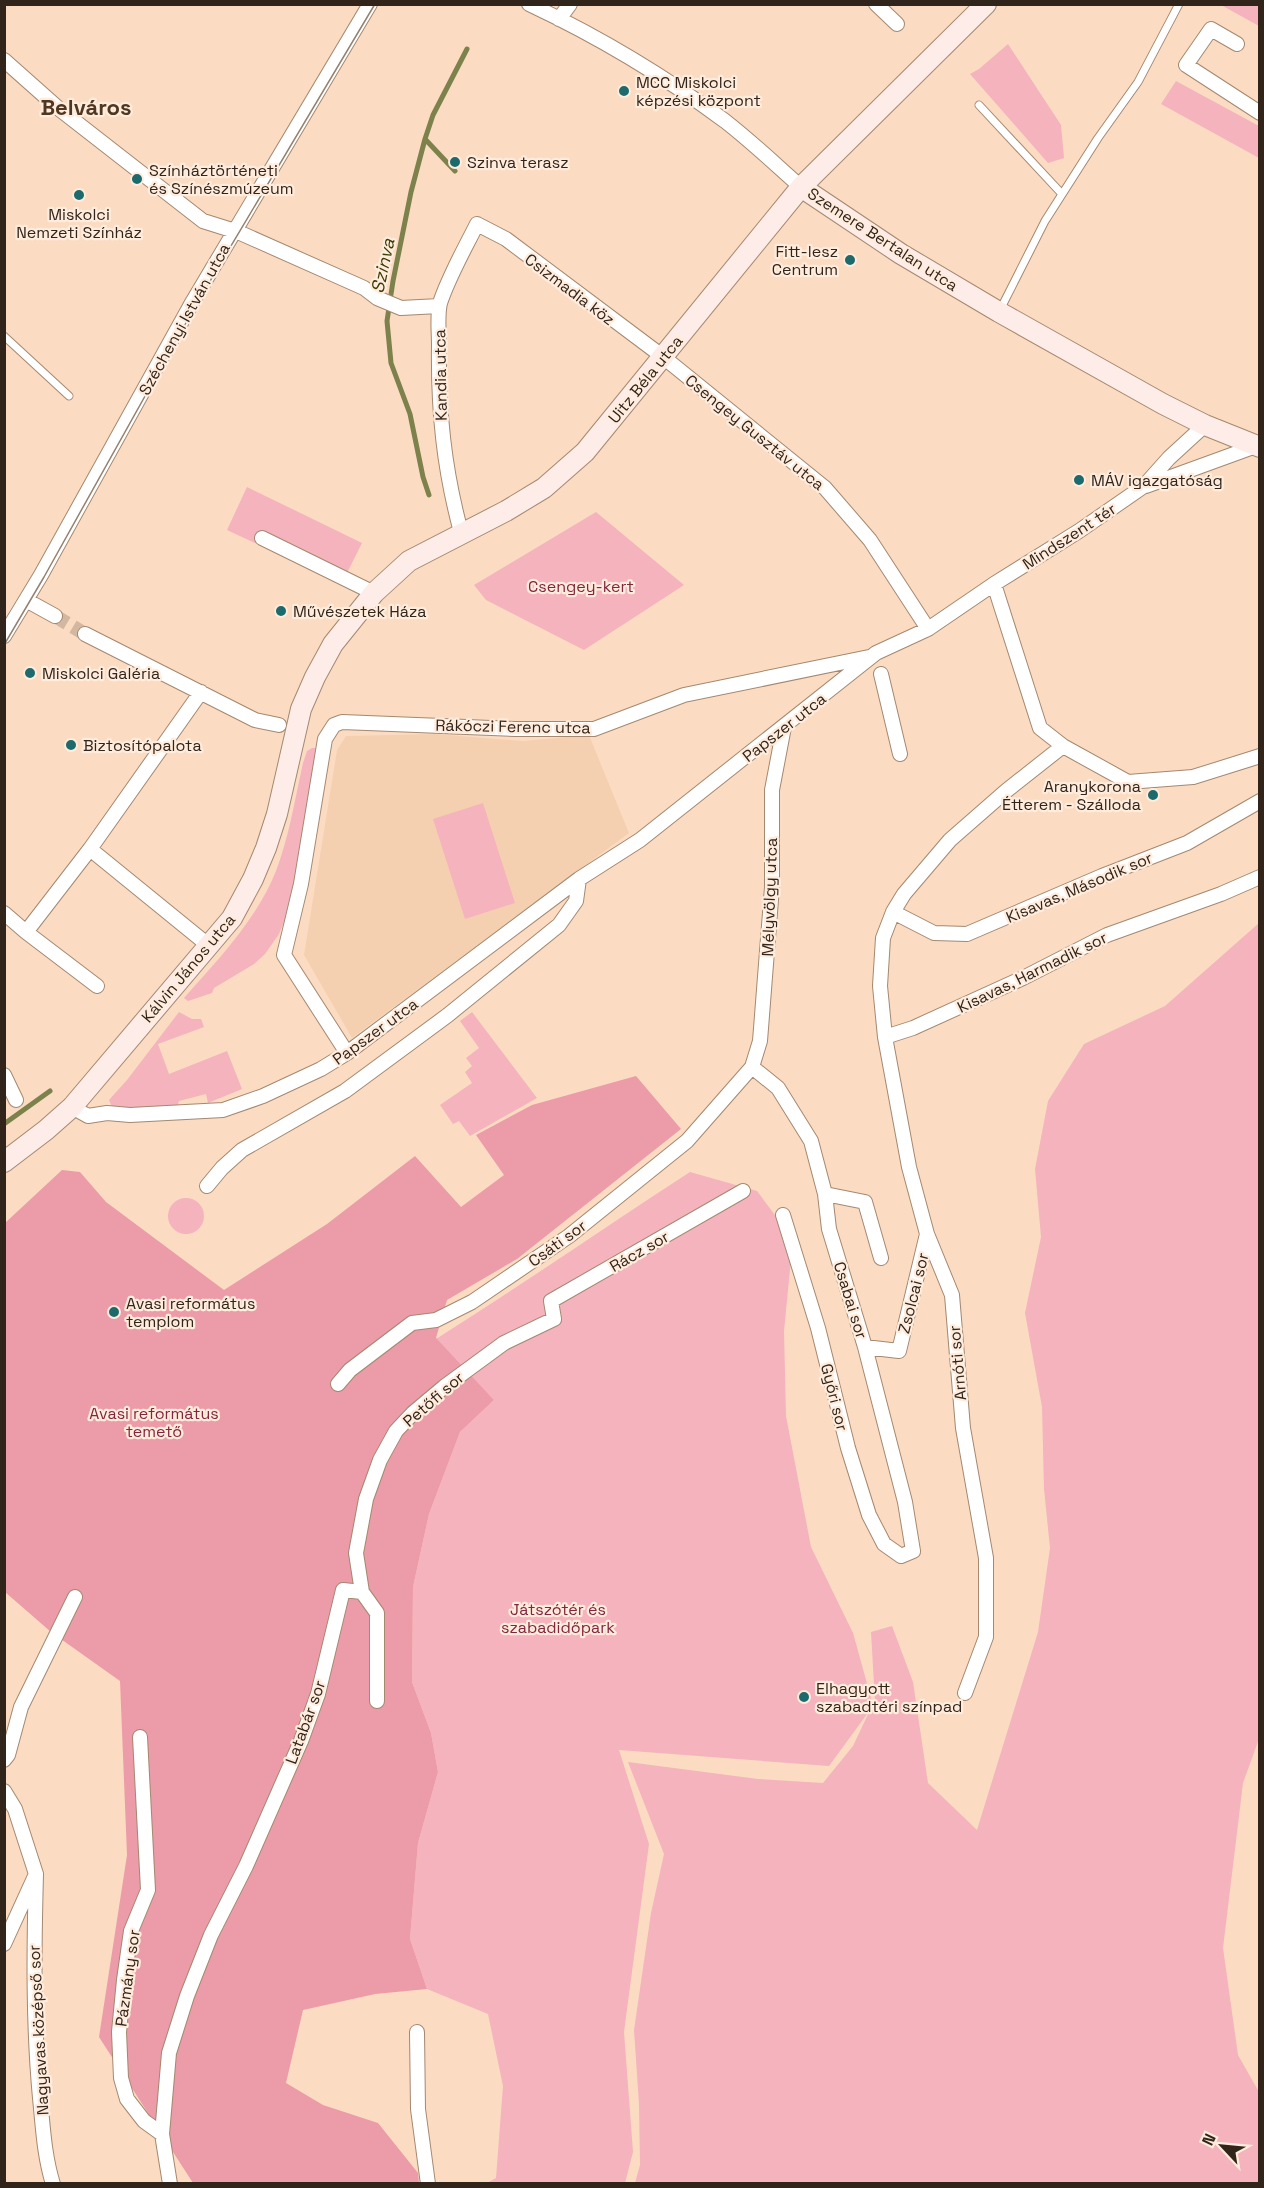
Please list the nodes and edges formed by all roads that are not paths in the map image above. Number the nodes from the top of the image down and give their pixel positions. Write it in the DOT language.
graph roads {
  1 [pos="370,4"];
  2 [pos="529,4"];
  3 [pos="570,4"];
  4 [pos="876,4"];
  5 [pos="986,4"];
  6 [pos="1179,4"];
  7 [pos="560,19"];
  8 [pos="897,24"];
  9 [pos="1237,44"];
  10 [pos="4,60"];
  11 [pos="979,105"];
  12 [pos="1260,113"];
  13 [pos="801,187"];
  14 [pos="1062,194"];
  15 [pos="477,224"];
  16 [pos="234,231"];
  17 [pos="439,306"];
  18 [pos="999,312"];
  19 [pos="4,336"];
  20 [pos="662,356"];
  21 [pos="69,396"];
  22 [pos="1205,425"];
  23 [pos="1258,447"];
  24 [pos="1144,486"];
  25 [pos="461,532"];
  26 [pos="262,538"];
  27 [pos="994,584"];
  28 [pos="374,593"];
  29 [pos="26,600"];
  30 [pos="55,616"];
  31 [pos="928,628"];
  32 [pos="6,631"];
  33 [pos="85,634"];
  34 [pos="874,655"];
  35 [pos="881,674"];
  36 [pos="201,692"];
  37 [pos="288,726"];
  38 [pos="784,727"];
  39 [pos="1063,746"];
  40 [pos="900,754"];
  41 [pos="1260,756"];
  42 [pos="1260,801"];
  43 [pos="90,849"];
  44 [pos="1260,877"];
  45 [pos="579,879"];
  46 [pos="893,912"];
  47 [pos="4,913"];
  48 [pos="26,932"];
  49 [pos="208,945"];
  50 [pos="96,986"];
  51 [pos="885,1037"];
  52 [pos="347,1053"];
  53 [pos="753,1067"];
  54 [pos="4,1075"];
  55 [pos="16,1100"];
  56 [pos="72,1107"];
  57 [pos="4,1162"];
  58 [pos="207,1186"];
  59 [pos="743,1191"];
  60 [pos="825,1194"];
  61 [pos="783,1215"];
  62 [pos="927,1234"];
  63 [pos="881,1258"];
  64 [pos="554,1319"];
  65 [pos="865,1347"];
  66 [pos="338,1384"];
  67 [pos="913,1551"];
  68 [pos="362,1592"];
  69 [pos="75,1597"];
  70 [pos="965,1693"];
  71 [pos="377,1701"];
  72 [pos="140,1737"];
  73 [pos="4,1760"];
  74 [pos="4,1791"];
  75 [pos="36,1874"];
  76 [pos="4,1944"];
  77 [pos="417,2032"];
  78 [pos="162,2134"];
  79 [pos="46,2161"];
  80 [pos="45,2184"];
  81 [pos="53,2184"];
  82 [pos="170,2184"];
  83 [pos="428,2184"];
  1 -- 16 [label="street, Széchenyi István utca"];
  2 -- 7 [label="street, Szemere Bertalan utca"];
  3 -- 7 [label="street"];
  4 -- 8 [label="street"];
  5 -- 13 [label="street, Uitz Béla utca"];
  6 -- 14 [label="lane"];
  7 -- 13 [label="street, Szemere Bertalan utca"];
  9 -- 12 [label="street"];
  10 -- 16 [label="street"];
  11 -- 14 [label="lane"];
  13 -- 18 [label="street, Szemere Bertalan utca"];
  13 -- 20 [label="street, Uitz Béla utca"];
  14 -- 18 [label="lane"];
  15 -- 17 [label="street, Kandia utca"];
  15 -- 20 [label="street, Csizmadia köz"];
  16 -- 17 [label="street"];
  16 -- 29 [label="street, Széchenyi István utca"];
  17 -- 25 [label="street, Kandia utca"];
  18 -- 22 [label="street, Szemere Bertalan utca"];
  19 -- 21 [label="lane"];
  20 -- 25 [label="street, Uitz Béla utca"];
  20 -- 31 [label="street, Csengey Gusztáv utca"];
  22 -- 23 [label="street, Szemere Bertalan utca"];
  22 -- 24 [label="street, Mindszent tér"];
  23 -- 24 [label="street, Mindszent tér"];
  24 -- 27 [label="street, Mindszent tér"];
  25 -- 28 [label="street, Uitz Béla utca"];
  26 -- 28 [label="street"];
  27 -- 31 [label="street, Papszer utca"];
  27 -- 39 [label="street"];
  28 -- 37 [label="street, Uitz Béla utca"];
  29 -- 30 [label="street"];
  29 -- 32 [label="street, Széchenyi István utca"];
  31 -- 34 [label="street, Papszer utca"];
  33 -- 36 [label="street"];
  34 -- 35 [label="lane"];
  34 -- 38 [label="street, Papszer utca"];
  34 -- 52 [label="street, Rákóczi Ferenc utca"];
  35 -- 40 [label="street"];
  36 -- 37 [label="street"];
  36 -- 43 [label="street"];
  37 -- 49 [label="street, Kálvin János utca"];
  38 -- 45 [label="street, Papszer utca"];
  38 -- 53 [label="street, Mélyvölgy utca"];
  39 -- 41 [label="street"];
  39 -- 46 [label="street, Arnóti sor"];
  42 -- 46 [label="street, Kisavas, Második sor"];
  43 -- 48 [label="street"];
  43 -- 49 [label="street"];
  44 -- 51 [label="street, Kisavas, Harmadik sor"];
  45 -- 52 [label="street, Papszer utca"];
  45 -- 58 [label="street, Papszer utca"];
  46 -- 51 [label="street, Arnóti sor"];
  47 -- 48 [label="street"];
  48 -- 50 [label="street"];
  49 -- 56 [label="street, Kálvin János utca"];
  51 -- 62 [label="street, Arnóti sor"];
  52 -- 56 [label="street, Papszer utca"];
  53 -- 60 [label="street, Csabai sor"];
  53 -- 66 [label="street, Csáti sor"];
  54 -- 55 [label="street"];
  56 -- 57 [label="street, Kálvin János utca"];
  59 -- 64 [label="street, Rácz sor"];
  60 -- 63 [label="street"];
  60 -- 65 [label="street, Csabai sor"];
  61 -- 67 [label="street, Győri sor"];
  62 -- 65 [label="street, Zsolcai sor"];
  62 -- 70 [label="street, Arnóti sor"];
  64 -- 68 [label="street, Petőfi sor"];
  65 -- 67 [label="street, Csabai sor"];
  68 -- 71 [label="street"];
  68 -- 78 [label="street, Latabár sor"];
  69 -- 73 [label="street"];
  72 -- 78 [label="street, Pázmány sor"];
  74 -- 75 [label="street, Nagyavas középső sor"];
  75 -- 76 [label="street"];
  75 -- 79 [label="street, Nagyavas középső sor"];
  77 -- 83 [label="street"];
  78 -- 82 [label="street"];
  79 -- 80 [label="street"];
  79 -- 81 [label="street, Nagyavas középső sor"];
}
